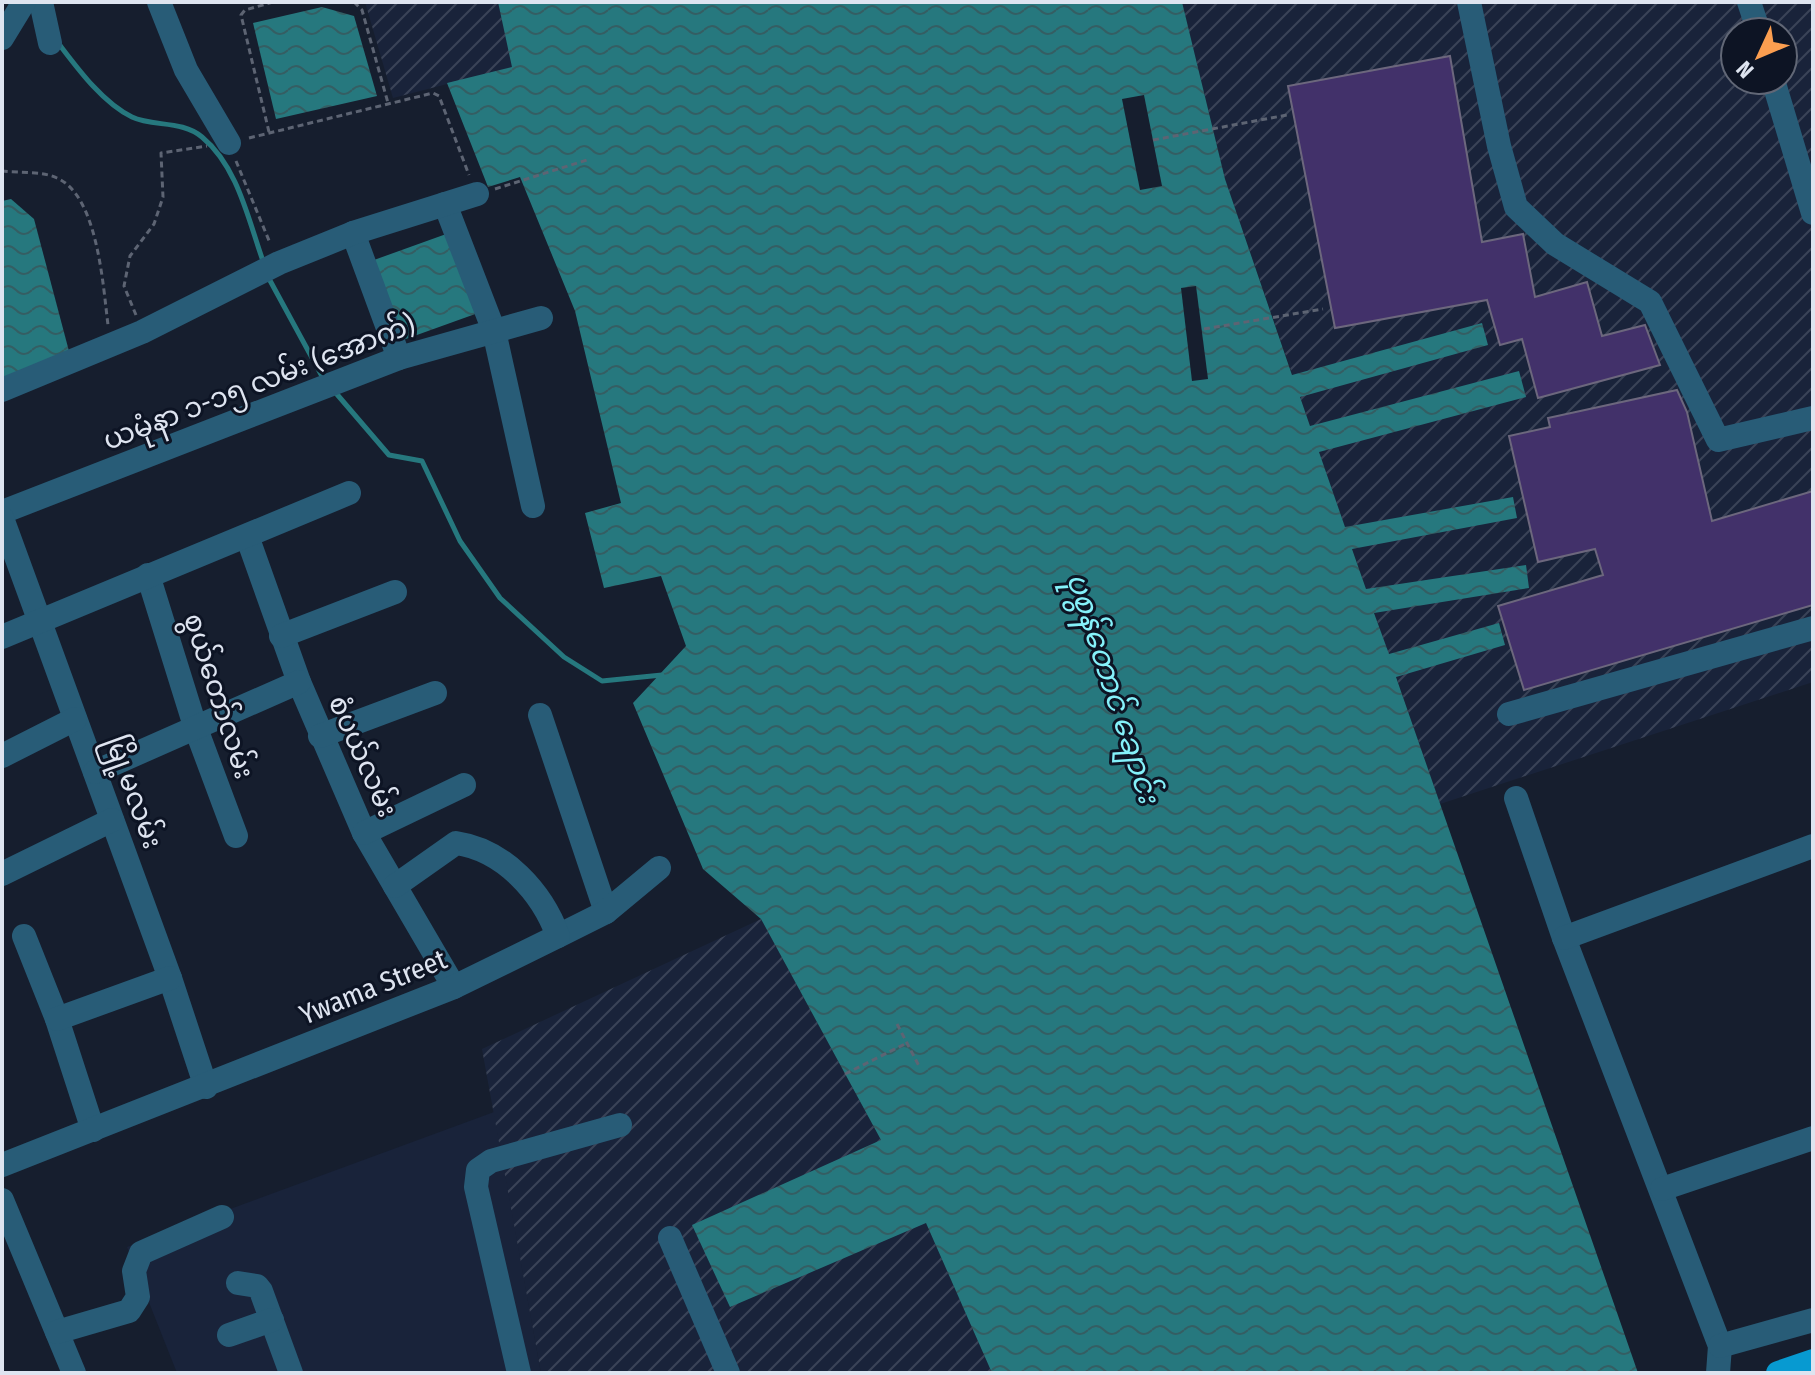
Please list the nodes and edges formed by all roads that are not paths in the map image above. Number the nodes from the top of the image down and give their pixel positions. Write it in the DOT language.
graph roads {
  1 [pos="24,2"];
  2 [pos="41,2"];
  3 [pos="159,2"];
  4 [pos="1469,2"];
  5 [pos="2,38"];
  6 [pos="50,43"];
  7 [pos="1778,96"];
  8 [pos="229,143"];
  9 [pos="477,194"];
  10 [pos="445,204"];
  11 [pos="1813,213"];
  12 [pos="353,233"];
  13 [pos="541,318"];
  14 [pos="494,331"];
  15 [pos="399,358"];
  16 [pos="2,390"];
  17 [pos="1813,418"];
  18 [pos="349,493"];
  19 [pos="533,506"];
  20 [pos="2,512"];
  21 [pos="2,518"];
  22 [pos="247,536"];
  23 [pos="148,575"];
  24 [pos="395,592"];
  25 [pos="39,621"];
  26 [pos="1813,628"];
  27 [pos="281,636"];
  28 [pos="2,637"];
  29 [pos="299,682"];
  30 [pos="435,693"];
  31 [pos="1509,714"];
  32 [pos="540,715"];
  33 [pos="75,719"];
  34 [pos="195,726"];
  35 [pos="320,736"];
  36 [pos="2,756"];
  37 [pos="95,772"];
  38 [pos="464,785"];
  39 [pos="1516,798"];
  40 [pos="112,820"];
  41 [pos="364,833"];
  42 [pos="236,836"];
  43 [pos="1813,846"];
  44 [pos="659,868"];
  45 [pos="2,874"];
  46 [pos="395,886"];
  47 [pos="606,912"];
  48 [pos="24,936"];
  49 [pos="558,936"];
  50 [pos="1564,938"];
  51 [pos="170,978"];
  52 [pos="454,987"];
  53 [pos="57,1019"];
  54 [pos="206,1087"];
  55 [pos="620,1125"];
  56 [pos="93,1130"];
  57 [pos="1813,1138"];
  58 [pos="2,1165"];
  59 [pos="1662,1189"];
  60 [pos="2,1200"];
  61 [pos="222,1217"];
  62 [pos="670,1238"];
  63 [pos="238,1283"];
  64 [pos="272,1320"];
  65 [pos="1813,1320"];
  66 [pos="57,1332"];
  67 [pos="229,1335"];
  68 [pos="1720,1346"];
  69 [pos="1813,1361"];
  70 [pos="74,1373"];
  71 [pos="291,1373"];
  72 [pos="519,1373"];
  73 [pos="728,1373"];
  74 [pos="1718,1373"];
  75 [pos="1778,1373"];
  1 -- 5 [label="street"];
  2 -- 6 [label="street"];
  3 -- 8 [label="street"];
  4 -- 17 [label="street"];
  7 -- 11 [label="street"];
  9 -- 10 [label="street"];
  10 -- 12 [label="street"];
  10 -- 14 [label="street"];
  12 -- 15 [label="street"];
  12 -- 16 [label="street"];
  13 -- 14 [label="street, ယမုံနာ ၁-၁၅ လမ်း (အောက်)"];
  14 -- 15 [label="street, ယမုံနာ ၁-၁၅ လမ်း (အောက်)"];
  14 -- 19 [label="street"];
  15 -- 20 [label="street, ယမုံနာ ၁-၁၅ လမ်း (အောက်)"];
  18 -- 22 [label="street"];
  21 -- 25 [label="street, မြို့မလမ်း"];
  22 -- 23 [label="street"];
  22 -- 27 [label="street, စံပယ်လမ်း"];
  23 -- 25 [label="street"];
  23 -- 34 [label="street, စွယ်တော်လမ်း"];
  24 -- 27 [label="street"];
  25 -- 28 [label="street"];
  25 -- 33 [label="street, မြို့မလမ်း"];
  26 -- 31 [label="street"];
  27 -- 29 [label="street, စံပယ်လမ်း"];
  29 -- 34 [label="street"];
  29 -- 35 [label="street, စံပယ်လမ်း"];
  30 -- 35 [label="street"];
  32 -- 47 [label="street"];
  33 -- 36 [label="street"];
  33 -- 37 [label="street, မြို့မလမ်း"];
  34 -- 37 [label="street"];
  34 -- 42 [label="street, စွယ်တော်လမ်း"];
  35 -- 41 [label="street, စံပယ်လမ်း"];
  37 -- 40 [label="street, မြို့မလမ်း"];
  38 -- 41 [label="street"];
  39 -- 50 [label="street"];
  40 -- 45 [label="street"];
  40 -- 51 [label="street, မြို့မလမ်း"];
  41 -- 46 [label="street, စံပယ်လမ်း"];
  43 -- 50 [label="street"];
  44 -- 47 [label="street, Ywama Street"];
  46 -- 49 [label="street"];
  46 -- 52 [label="street, စံပယ်လမ်း"];
  47 -- 49 [label="street, Ywama Street"];
  48 -- 53 [label="street"];
  49 -- 52 [label="street, Ywama Street"];
  50 -- 59 [label="street"];
  51 -- 53 [label="street"];
  51 -- 54 [label="street, မြို့မလမ်း"];
  52 -- 54 [label="street, Ywama Street"];
  53 -- 56 [label="street"];
  54 -- 56 [label="street, Ywama Street"];
  55 -- 72 [label="street"];
  56 -- 58 [label="street, Ywama Street"];
  57 -- 59 [label="street"];
  59 -- 68 [label="street"];
  60 -- 66 [label="street"];
  61 -- 66 [label="street"];
  62 -- 73 [label="street"];
  63 -- 64 [label="street"];
  64 -- 67 [label="street"];
  64 -- 71 [label="street"];
  65 -- 68 [label="street"];
  66 -- 70 [label="street"];
  68 -- 74 [label="street"];
  69 -- 75 [label="main road"];
}
